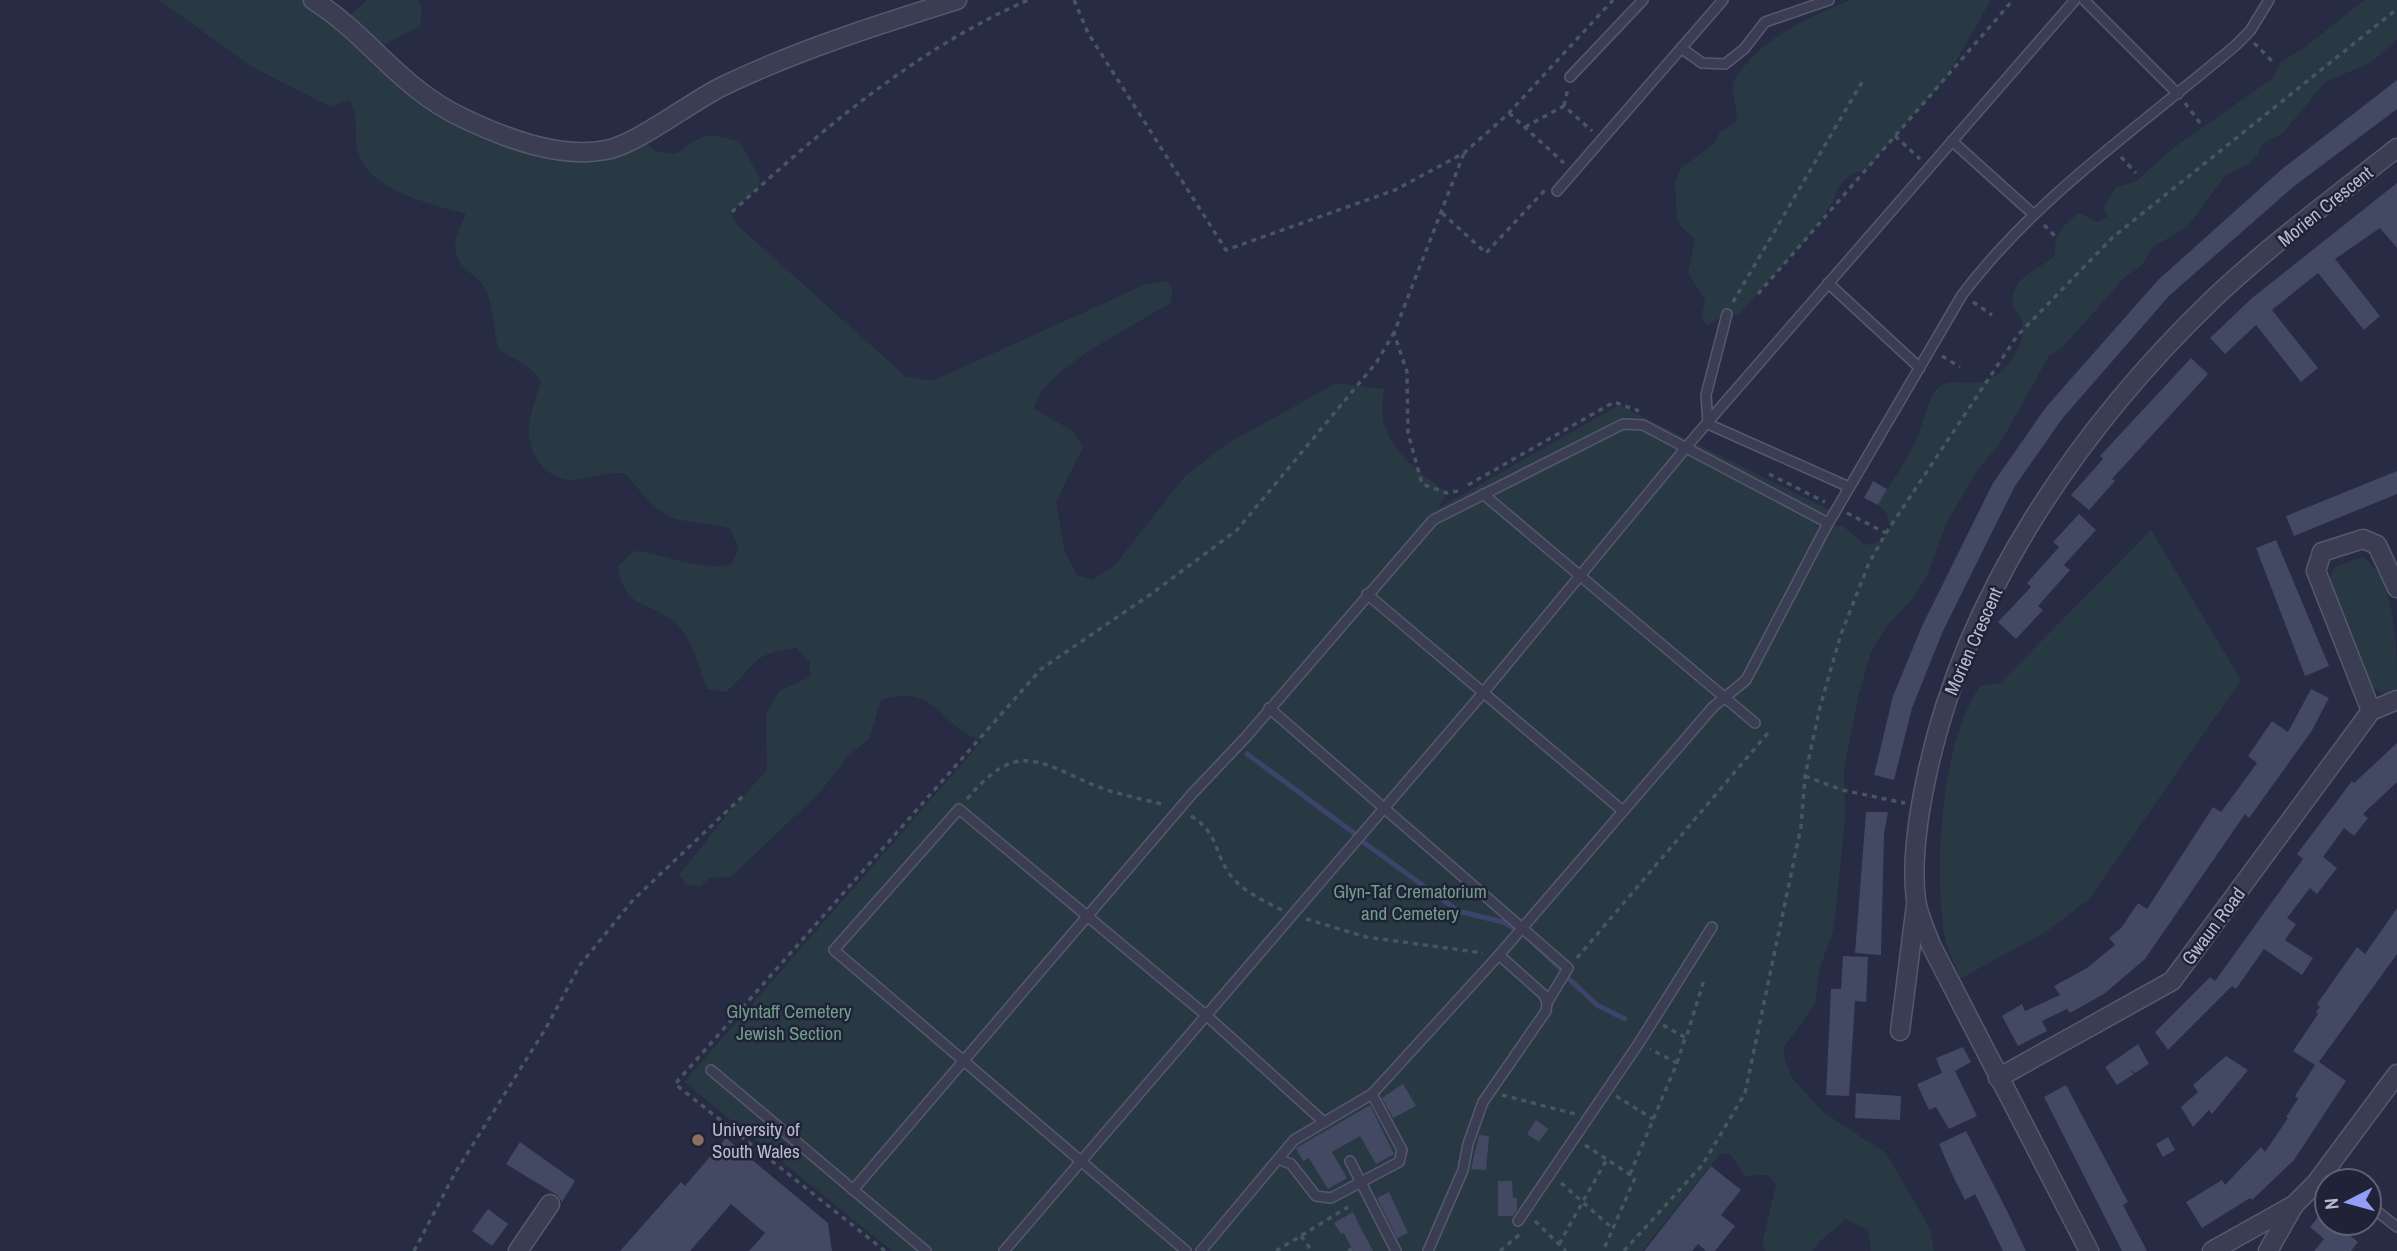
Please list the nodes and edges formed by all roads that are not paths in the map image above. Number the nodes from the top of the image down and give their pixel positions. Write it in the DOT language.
graph roads {
  1 [pos="313,0"];
  2 [pos="957,0"];
  3 [pos="1643,0"];
  4 [pos="1829,0"];
  5 [pos="2075,0"];
  6 [pos="2084,0"];
  7 [pos="2269,0"];
  8 [pos="1718,2"];
  9 [pos="1681,48"];
  10 [pos="1570,77"];
  11 [pos="2178,94"];
  12 [pos="1952,141"];
  13 [pos="2397,148"];
  14 [pos="1557,191"];
  15 [pos="2033,214"];
  16 [pos="1828,283"];
  17 [pos="1727,314"];
  18 [pos="1920,368"];
  19 [pos="1708,424"];
  20 [pos="1688,448"];
  21 [pos="1849,487"];
  22 [pos="1483,495"];
  23 [pos="1828,523"];
  24 [pos="1581,576"];
  25 [pos="2397,588"];
  26 [pos="1367,594"];
  27 [pos="1483,693"];
  28 [pos="1724,698"];
  29 [pos="2397,700"];
  30 [pos="1269,708"];
  31 [pos="2371,711"];
  32 [pos="1755,723"];
  33 [pos="1382,808"];
  34 [pos="1623,811"];
  35 [pos="1916,902"];
  36 [pos="1087,916"];
  37 [pos="1712,927"];
  38 [pos="1523,928"];
  39 [pos="1499,955"];
  40 [pos="1547,1003"];
  41 [pos="1207,1016"];
  42 [pos="1900,1031"];
  43 [pos="964,1060"];
  44 [pos="711,1070"];
  45 [pos="2397,1074"];
  46 [pos="1998,1078"];
  47 [pos="1372,1094"];
  48 [pos="1324,1122"];
  49 [pos="1278,1159"];
  50 [pos="1081,1161"];
  51 [pos="1350,1161"];
  52 [pos="2334,1167"];
  53 [pos="1359,1183"];
  54 [pos="853,1190"];
  55 [pos="2313,1191"];
  56 [pos="550,1205"];
  57 [pos="2294,1205"];
  58 [pos="2383,1216"];
  59 [pos="1518,1222"];
  60 [pos="2397,1227"];
  61 [pos="518,1251"];
  62 [pos="926,1251"];
  63 [pos="1004,1251"];
  64 [pos="1186,1251"];
  65 [pos="1201,1251"];
  66 [pos="1396,1251"];
  67 [pos="1428,1251"];
  68 [pos="2089,1251"];
  69 [pos="2212,1251"];
  70 [pos="2268,1251"];
  1 -- 2 [label="street"];
  3 -- 10 [label="lane"];
  4 -- 9 [label="lane"];
  5 -- 12 [label="lane"];
  6 -- 11 [label="lane"];
  7 -- 11 [label="lane"];
  8 -- 9 [label="lane"];
  9 -- 14 [label="lane"];
  11 -- 15 [label="lane"];
  12 -- 15 [label="lane"];
  12 -- 16 [label="lane"];
  13 -- 35 [label="street, Morien Crescent"];
  15 -- 18 [label="lane"];
  16 -- 18 [label="lane"];
  16 -- 19 [label="lane"];
  17 -- 19 [label="lane"];
  18 -- 21 [label="lane"];
  19 -- 20 [label="lane"];
  19 -- 21 [label="lane"];
  20 -- 22 [label="lane"];
  20 -- 23 [label="lane"];
  20 -- 24 [label="lane"];
  21 -- 23 [label="lane"];
  22 -- 24 [label="lane"];
  22 -- 26 [label="lane"];
  23 -- 28 [label="lane"];
  24 -- 27 [label="lane"];
  24 -- 28 [label="lane"];
  25 -- 31 [label="street"];
  26 -- 27 [label="lane"];
  26 -- 30 [label="lane"];
  27 -- 33 [label="lane"];
  27 -- 34 [label="lane"];
  28 -- 32 [label="lane"];
  28 -- 34 [label="lane"];
  29 -- 31 [label="street"];
  30 -- 33 [label="lane"];
  30 -- 36 [label="lane"];
  31 -- 46 [label="street, Gwaun Road"];
  33 -- 38 [label="lane"];
  33 -- 41 [label="lane"];
  34 -- 38 [label="lane"];
  35 -- 42 [label="street"];
  35 -- 46 [label="street, Morien Crescent"];
  36 -- 41 [label="lane"];
  36 -- 43 [label="lane"];
  36 -- 43 [label="lane"];
  37 -- 59 [label="lane"];
  38 -- 39 [label="lane"];
  38 -- 40 [label="lane"];
  39 -- 40 [label="lane"];
  39 -- 47 [label="lane"];
  40 -- 67 [label="lane"];
  41 -- 48 [label="lane"];
  41 -- 50 [label="lane"];
  43 -- 50 [label="lane"];
  43 -- 54 [label="lane"];
  44 -- 54 [label="lane"];
  45 -- 52 [label="street"];
  46 -- 68 [label="street, Morien Crescent"];
  47 -- 48 [label="lane"];
  47 -- 53 [label="lane"];
  48 -- 49 [label="lane"];
  49 -- 53 [label="lane"];
  49 -- 65 [label="lane"];
  50 -- 63 [label="lane"];
  50 -- 64 [label="lane"];
  51 -- 53 [label="lane"];
  53 -- 66 [label="lane"];
  54 -- 62 [label="lane"];
  55 -- 57 [label="street"];
  56 -- 61 [label="street"];
  57 -- 69 [label="street"];
  57 -- 70 [label="street"];
  58 -- 60 [label="lane"];
}
